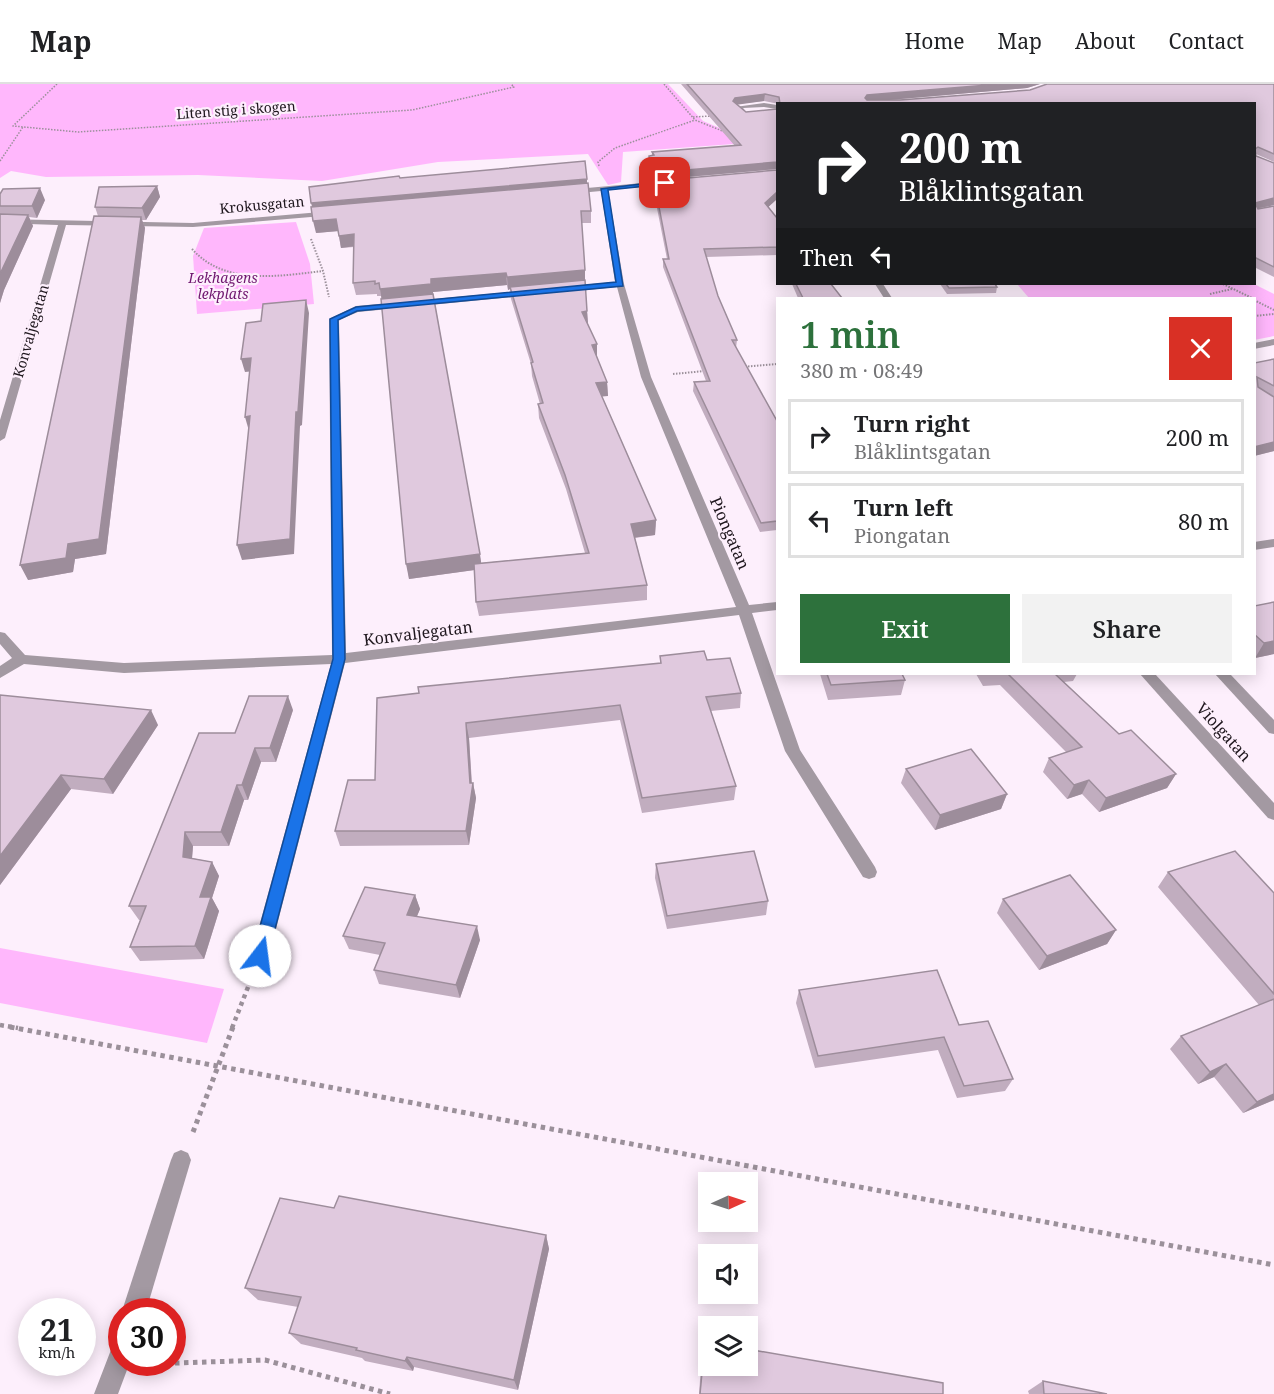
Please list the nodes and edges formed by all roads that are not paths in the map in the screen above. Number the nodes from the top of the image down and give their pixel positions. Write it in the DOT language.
graph roads {
  1 [pos="776,109"];
  2 [pos="776,109"];
  3 [pos="676,182"];
  4 [pos="604,189"];
  5 [pos="558,193"];
  6 [pos="337,212"];
  7 [pos="0,221"];
  8 [pos="62,224"];
  9 [pos="620,284"];
  10 [pos="551,291"];
  11 [pos="540,292"];
  12 [pos="1274,342"];
  13 [pos="1256,346"];
  14 [pos="0,438"];
  15 [pos="1274,543"];
  16 [pos="1256,546"];
  17 [pos="776,606"];
  18 [pos="744,610"];
  19 [pos="0,636"];
  20 [pos="21,659"];
  21 [pos="339,659"];
  22 [pos="0,673"];
  23 [pos="1148,675"];
  24 [pos="1223,675"];
  25 [pos="1274,729"];
  26 [pos="1274,814"];
  27 [pos="869,872"];
  28 [pos="260,956"];
  29 [pos="181,1160"];
  30 [pos="138,1298"];
  31 [pos="112,1376"];
  32 [pos="106,1394"];
  1 -- 2 [label="street"];
  3 -- 4 [label="street"];
  4 -- 5 [label="street"];
  4 -- 9 [label="street, Piongatan"];
  6 -- 8 [label="street, Krokusgatan"];
  7 -- 8 [label="street, Krokusgatan"];
  8 -- 14 [label="street, Konvaljegatan"];
  9 -- 10 [label="street"];
  9 -- 18 [label="street, Piongatan"];
  11 -- 21 [label="street"];
  12 -- 13 [label="street"];
  15 -- 16 [label="street"];
  17 -- 18 [label="street, Konvaljegatan"];
  18 -- 21 [label="street, Konvaljegatan"];
  18 -- 27 [label="street, Piongatan"];
  19 -- 20 [label="street"];
  20 -- 21 [label="street, Konvaljegatan"];
  20 -- 22 [label="street"];
  21 -- 28 [label="street"];
  23 -- 26 [label="street, Violgatan"];
  24 -- 25 [label="street"];
  29 -- 30 [label="street"];
  31 -- 32 [label="street"];
}
